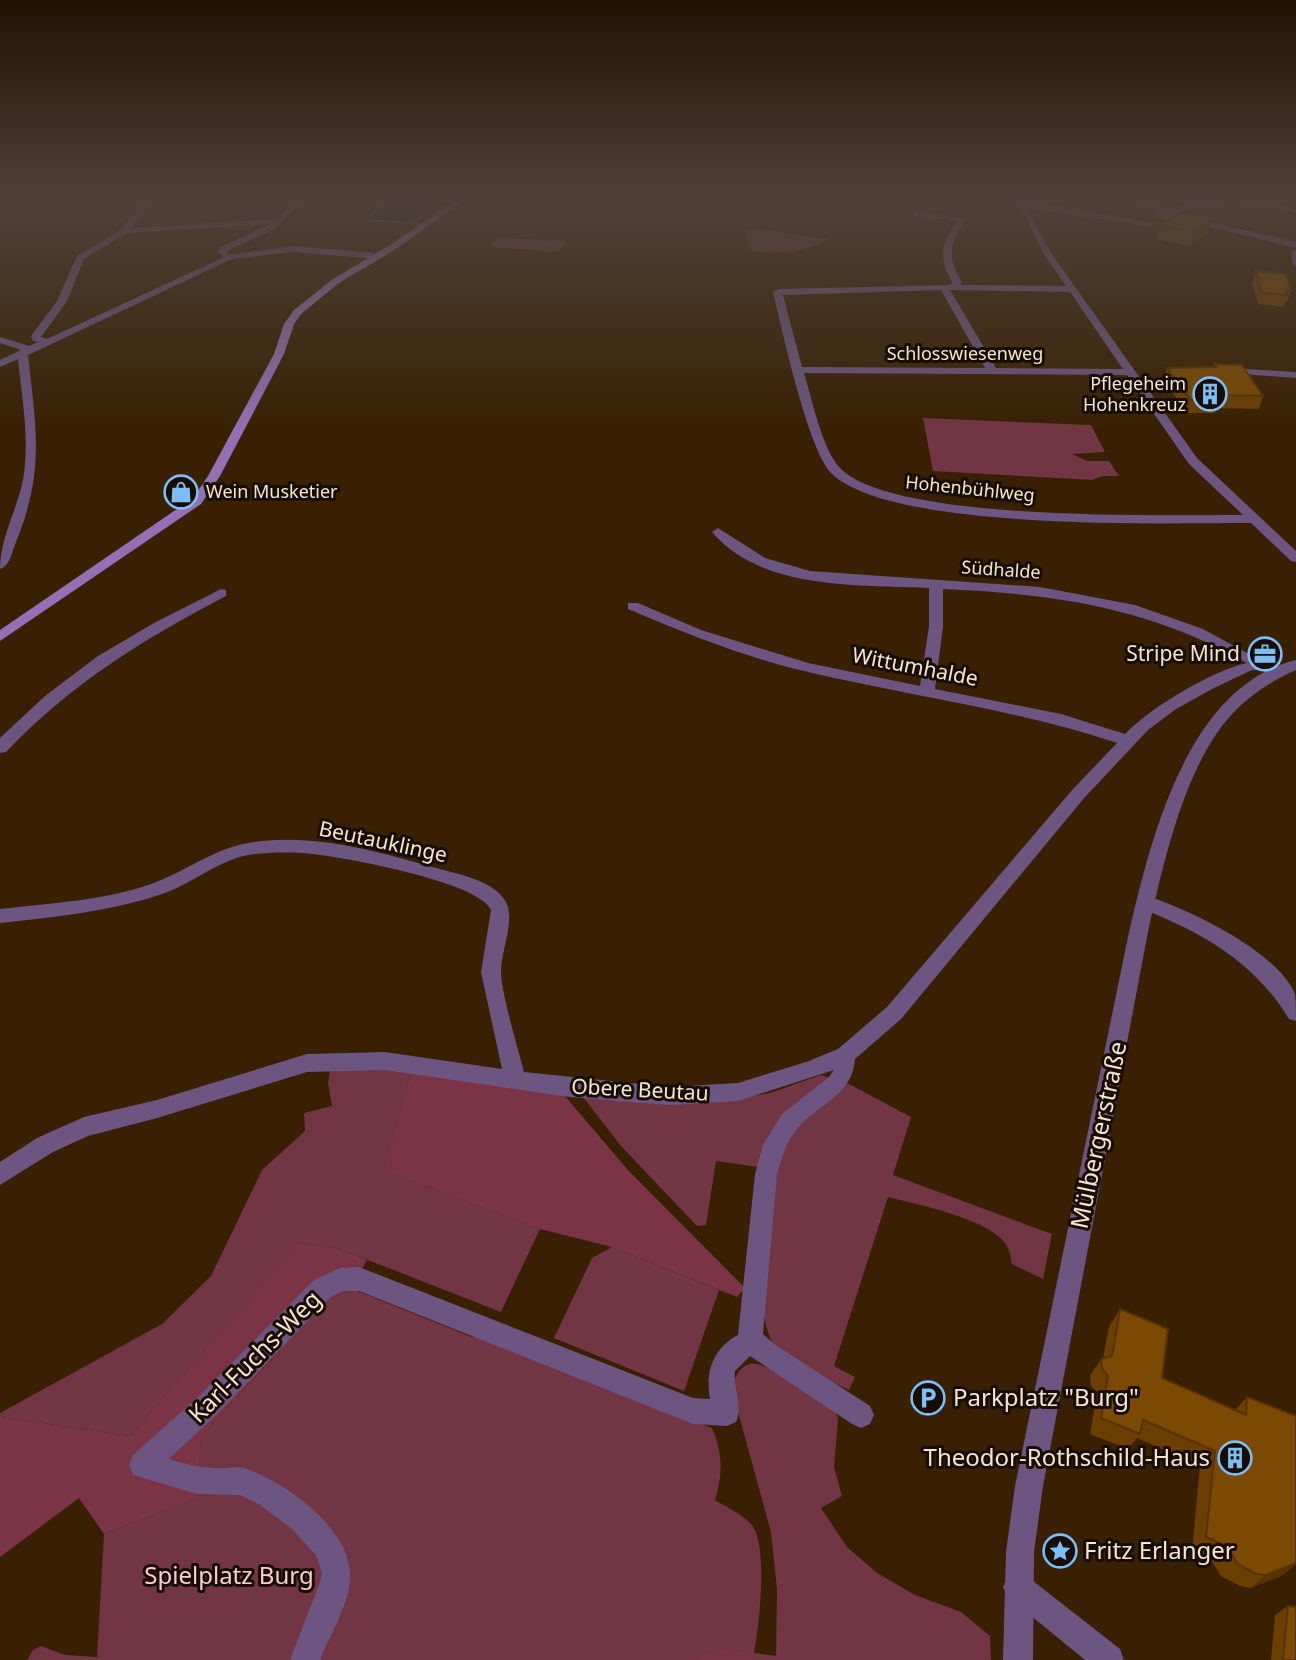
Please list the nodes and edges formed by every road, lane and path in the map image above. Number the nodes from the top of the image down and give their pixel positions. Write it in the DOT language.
graph roads {
  1 [pos="72,276"];
  2 [pos="188,276"];
  3 [pos="345,276"];
  4 [pos="954,276"];
  5 [pos="1065,276"];
  6 [pos="949,287"];
  7 [pos="1073,289"];
  8 [pos="0,340"];
  9 [pos="48,342"];
  10 [pos="27,352"];
  11 [pos="0,363"];
  12 [pos="798,370"];
  13 [pos="992,371"];
  14 [pos="1131,372"];
  15 [pos="1245,372"];
  16 [pos="1296,375"];
  17 [pos="1255,519"];
  18 [pos="718,532"];
  19 [pos="1296,558"];
  20 [pos="0,565"];
  21 [pos="936,584"];
  22 [pos="221,593"];
  23 [pos="633,606"];
  24 [pos="0,638"];
  25 [pos="1260,664"];
  26 [pos="1296,664"];
  27 [pos="1276,673"];
  28 [pos="927,692"];
  29 [pos="1126,740"];
  30 [pos="0,748"];
  31 [pos="1147,903"];
  32 [pos="0,916"];
  33 [pos="1296,1013"];
  34 [pos="845,1055"];
  35 [pos="515,1079"];
  36 [pos="0,1175"];
  37 [pos="752,1341"];
  38 [pos="861,1415"];
  39 [pos="1018,1587"];
  40 [pos="306,1660"];
  41 [pos="1018,1660"];
  42 [pos="1109,1660"];
  1 -- 9 [label="street"];
  2 -- 9 [label="street"];
  3 -- 24 [label="main road"];
  4 -- 6 [label="street"];
  5 -- 7 [label="street"];
  6 -- 7 [label="street"];
  6 -- 12 [label="street, Hohenbühlweg"];
  6 -- 13 [label="street"];
  7 -- 14 [label="street"];
  8 -- 10 [label="street"];
  9 -- 10 [label="street"];
  10 -- 11 [label="street"];
  10 -- 20 [label="street"];
  12 -- 13 [label="street, Schlosswiesenweg"];
  12 -- 17 [label="street, Hohenbühlweg"];
  13 -- 14 [label="street, Schlosswiesenweg"];
  14 -- 17 [label="street"];
  15 -- 16 [label="street"];
  17 -- 19 [label="street"];
  18 -- 21 [label="street, Südhalde"];
  21 -- 25 [label="street, Südhalde"];
  21 -- 28 [label="street"];
  22 -- 30 [label="street"];
  23 -- 28 [label="street, Wittumhalde"];
  25 -- 27 [label="street, Südhalde"];
  25 -- 29 [label="street, Obere Beutau"];
  26 -- 27 [label="street, Mülbergerstraße"];
  27 -- 31 [label="street, Mülbergerstraße"];
  28 -- 29 [label="street, Wittumhalde"];
  29 -- 34 [label="street, Obere Beutau"];
  31 -- 33 [label="street"];
  31 -- 39 [label="street, Mülbergerstraße"];
  32 -- 35 [label="street, Beutauklinge"];
  34 -- 35 [label="street, Obere Beutau"];
  34 -- 37 [label="street"];
  35 -- 36 [label="street, Obere Beutau"];
  37 -- 38 [label="street"];
  37 -- 40 [label="street, Karl-Fuchs-Weg"];
  39 -- 41 [label="street, Mülbergerstraße"];
  39 -- 42 [label="street"];
}
